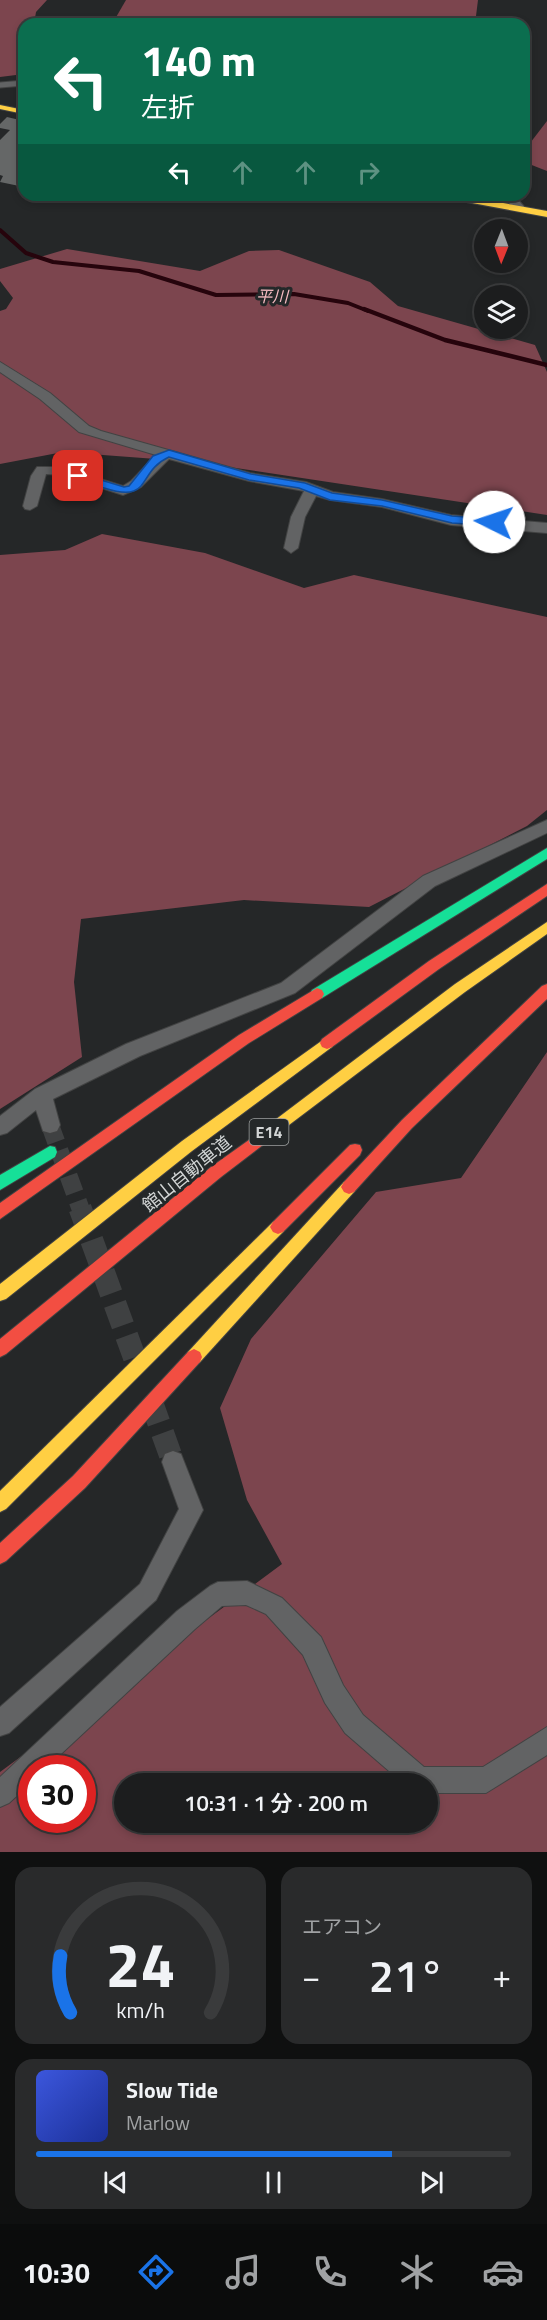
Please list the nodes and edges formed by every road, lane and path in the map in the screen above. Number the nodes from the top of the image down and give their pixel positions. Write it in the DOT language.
graph roads {
  1 [pos="18,84"];
  2 [pos="0,85"];
  3 [pos="0,107"];
  4 [pos="18,111"];
  5 [pos="478,201"];
  6 [pos="513,201"];
  7 [pos="520,209"];
  8 [pos="547,214"];
  9 [pos="0,366"];
  10 [pos="169,453"];
  11 [pos="312,489"];
  12 [pos="30,506"];
  13 [pos="547,528"];
  14 [pos="291,548"];
  15 [pos="547,826"];
  16 [pos="547,853"];
  17 [pos="547,888"];
  18 [pos="547,927"];
  19 [pos="544,992"];
  20 [pos="439,1074"];
  21 [pos="42,1095"];
  22 [pos="136,1115"];
  23 [pos="100,1121"];
  24 [pos="50,1125"];
  25 [pos="0,1127"];
  26 [pos="367,1138"];
  27 [pos="60,1146"];
  28 [pos="0,1183"];
  29 [pos="0,1212"];
  30 [pos="0,1294"];
  31 [pos="0,1349"];
  32 [pos="173,1462"];
  33 [pos="0,1503"];
  34 [pos="0,1555"];
  35 [pos="0,1724"];
  36 [pos="547,1740"];
  37 [pos="0,1794"];
  1 -- 2 [label="lane"];
  3 -- 4 [label="main road"];
  5 -- 7 [label="main road"];
  6 -- 7 [label="street"];
  7 -- 8 [label="main road"];
  9 -- 10 [label="street"];
  10 -- 11 [label="street"];
  10 -- 12 [label="street"];
  11 -- 13 [label="street"];
  11 -- 14 [label="street"];
  15 -- 21 [label="street"];
  16 -- 22 [label="main road"];
  17 -- 30 [label="main road, 館山自動車道 / E14"];
  18 -- 31 [label="main road, 館山自動車道 / E14"];
  19 -- 20 [label="main road"];
  19 -- 34 [label="main road"];
  21 -- 24 [label="street"];
  21 -- 25 [label="street"];
  22 -- 23 [label="main road"];
  22 -- 29 [label="main road"];
  26 -- 33 [label="main road"];
  27 -- 28 [label="main road"];
  32 -- 35 [label="street"];
  36 -- 37 [label="street"];
}
